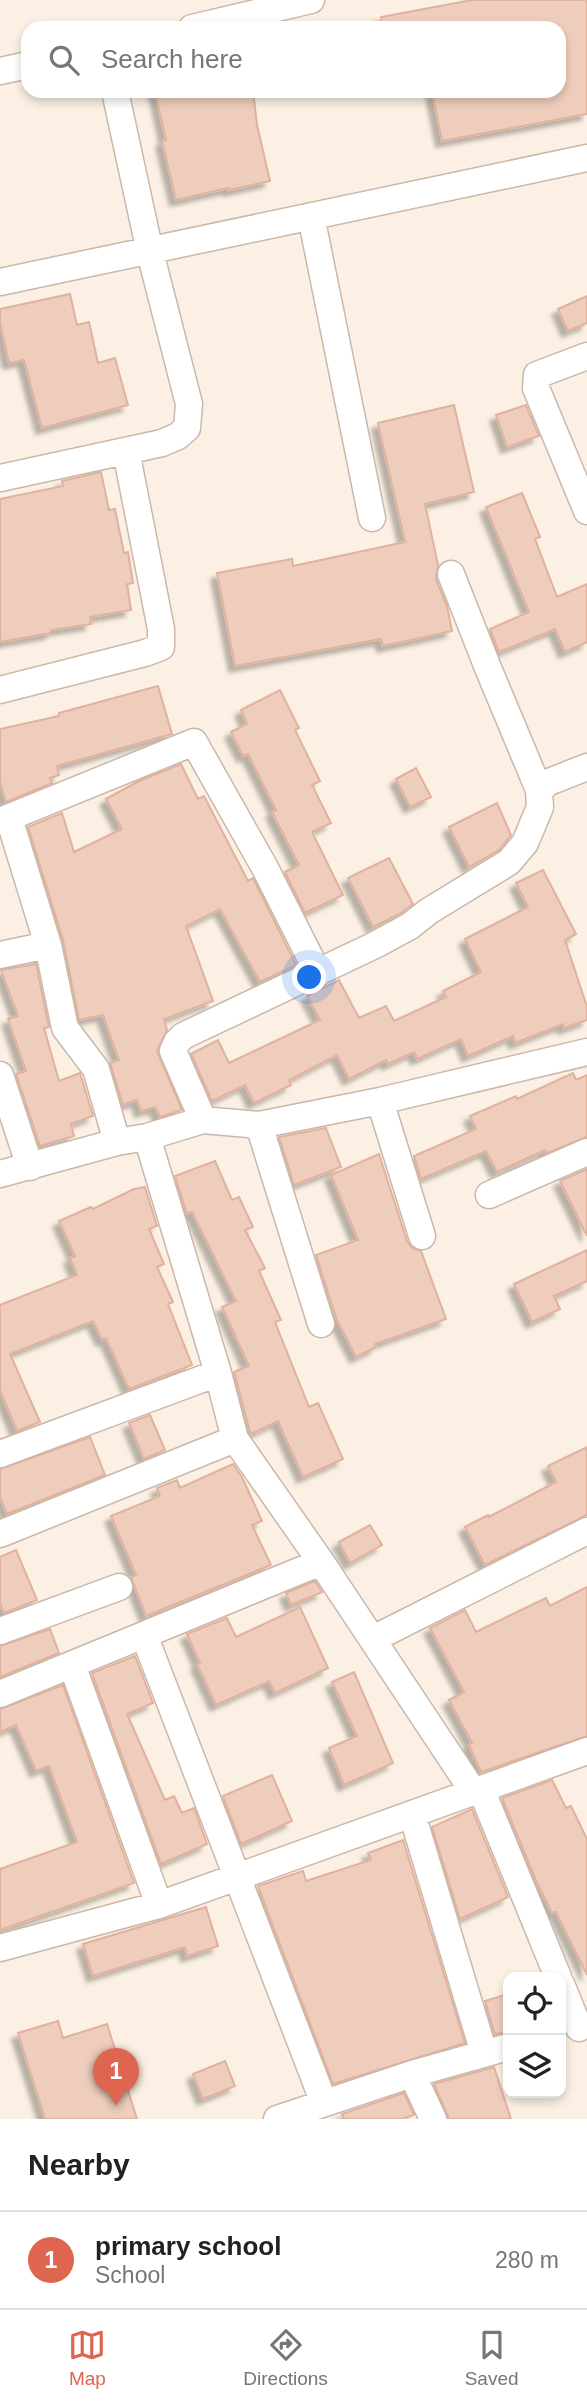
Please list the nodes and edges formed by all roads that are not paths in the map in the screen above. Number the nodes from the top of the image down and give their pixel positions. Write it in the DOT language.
graph roads {
  1 [pos="311,0"];
  2 [pos="222,21"];
  3 [pos="21,66"];
  4 [pos="0,71"];
  5 [pos="117,98"];
  6 [pos="587,158"];
  7 [pos="311,216"];
  8 [pos="150,252"];
  9 [pos="0,282"];
  10 [pos="587,356"];
  11 [pos="126,451"];
  12 [pos="0,478"];
  13 [pos="587,511"];
  14 [pos="372,518"];
  15 [pos="451,574"];
  16 [pos="0,690"];
  17 [pos="587,767"];
  18 [pos="539,790"];
  19 [pos="4,820"];
  20 [pos="48,945"];
  21 [pos="0,955"];
  22 [pos="318,973"];
  23 [pos="587,1052"];
  24 [pos="0,1075"];
  25 [pos="380,1101"];
  26 [pos="203,1119"];
  27 [pos="259,1125"];
  28 [pos="147,1137"];
  29 [pos="117,1142"];
  30 [pos="587,1152"];
  31 [pos="30,1167"];
  32 [pos="0,1174"];
  33 [pos="489,1195"];
  34 [pos="422,1236"];
  35 [pos="321,1324"];
  36 [pos="218,1373"];
  37 [pos="234,1438"];
  38 [pos="0,1454"];
  39 [pos="587,1531"];
  40 [pos="0,1534"];
  41 [pos="321,1562"];
  42 [pos="119,1587"];
  43 [pos="0,1631"];
  44 [pos="144,1635"];
  45 [pos="373,1639"];
  46 [pos="72,1665"];
  47 [pos="0,1694"];
  48 [pos="587,1751"];
  49 [pos="477,1790"];
  50 [pos="412,1814"];
  51 [pos="237,1877"];
  52 [pos="159,1905"];
  53 [pos="0,1948"];
  54 [pos="556,1972"];
  55 [pos="566,2000"];
  56 [pos="575,2029"];
  57 [pos="496,2050"];
  58 [pos="412,2074"];
  59 [pos="324,2103"];
  60 [pos="289,2117"];
  61 [pos="433,2119"];
  1 -- 2 [label="street"];
  3 -- 4 [label="street"];
  5 -- 8 [label="street"];
  6 -- 7 [label="street"];
  7 -- 8 [label="street"];
  7 -- 14 [label="street"];
  8 -- 9 [label="street"];
  8 -- 11 [label="street"];
  10 -- 13 [label="street"];
  11 -- 12 [label="street"];
  11 -- 16 [label="street"];
  15 -- 18 [label="street"];
  17 -- 18 [label="street"];
  18 -- 22 [label="street"];
  19 -- 20 [label="street"];
  19 -- 22 [label="street"];
  20 -- 21 [label="street"];
  20 -- 29 [label="street"];
  22 -- 26 [label="street"];
  23 -- 25 [label="street"];
  24 -- 31 [label="street"];
  25 -- 27 [label="street"];
  25 -- 34 [label="street"];
  26 -- 27 [label="street"];
  26 -- 28 [label="street"];
  27 -- 35 [label="street"];
  28 -- 29 [label="street"];
  28 -- 36 [label="street"];
  29 -- 31 [label="street"];
  30 -- 33 [label="street"];
  31 -- 32 [label="street"];
  36 -- 37 [label="street"];
  36 -- 38 [label="street"];
  37 -- 40 [label="street"];
  37 -- 41 [label="street"];
  39 -- 45 [label="street"];
  41 -- 44 [label="street"];
  41 -- 45 [label="street"];
  42 -- 43 [label="street"];
  44 -- 46 [label="street"];
  44 -- 51 [label="street"];
  45 -- 49 [label="street"];
  46 -- 47 [label="street"];
  46 -- 52 [label="street"];
  48 -- 49 [label="street"];
  49 -- 50 [label="street"];
  49 -- 54 [label="street"];
  50 -- 51 [label="street"];
  50 -- 57 [label="street"];
  51 -- 52 [label="street"];
  51 -- 59 [label="street"];
  52 -- 53 [label="street"];
  55 -- 56 [label="street"];
  57 -- 58 [label="street"];
  58 -- 59 [label="street"];
  58 -- 61 [label="street"];
  59 -- 60 [label="street"];
}
